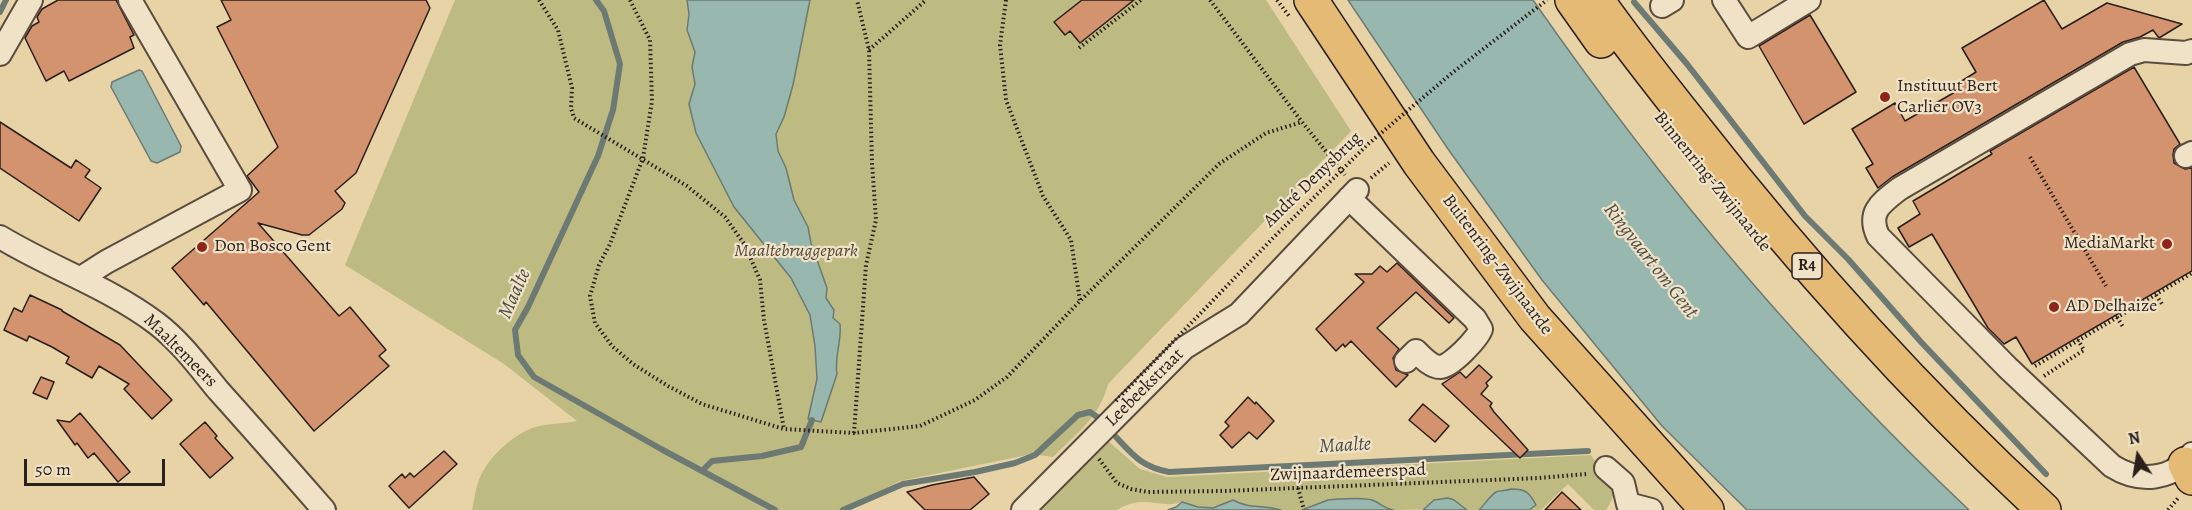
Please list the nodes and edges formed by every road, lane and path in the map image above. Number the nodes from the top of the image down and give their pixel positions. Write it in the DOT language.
graph roads {
  1 [pos="30,0"];
  2 [pos="130,0"];
  3 [pos="539,0"];
  4 [pos="630,0"];
  5 [pos="857,0"];
  6 [pos="926,0"];
  7 [pos="1006,0"];
  8 [pos="1141,0"];
  9 [pos="1210,0"];
  10 [pos="1311,0"];
  11 [pos="1547,0"];
  12 [pos="1572,0"];
  13 [pos="1597,0"];
  14 [pos="1724,0"];
  15 [pos="1809,0"];
  16 [pos="1079,48"];
  17 [pos="869,50"];
  18 [pos="0,54"];
  19 [pos="2190,58"];
  20 [pos="1302,122"];
  21 [pos="2030,157"];
  22 [pos="643,158"];
  23 [pos="1389,163"];
  24 [pos="1374,175"];
  25 [pos="1353,194"];
  26 [pos="0,237"];
  27 [pos="2192,273"];
  28 [pos="81,278"];
  29 [pos="2106,286"];
  30 [pos="2156,294"];
  31 [pos="1080,301"];
  32 [pos="2162,304"];
  33 [pos="2117,317"];
  34 [pos="2123,327"];
  35 [pos="2078,340"];
  36 [pos="1406,361"];
  37 [pos="2032,376"];
  38 [pos="1116,401"];
  39 [pos="784,429"];
  40 [pos="854,433"];
  41 [pos="1088,444"];
  42 [pos="2190,465"];
  43 [pos="1606,468"];
  44 [pos="1298,488"];
  45 [pos="1626,507"];
  46 [pos="324,510"];
  47 [pos="1023,510"];
  48 [pos="1304,510"];
  49 [pos="1651,510"];
  50 [pos="1707,510"];
  51 [pos="2013,510"];
  52 [pos="2044,510"];
  1 -- 18 [label="street"];
  2 -- 28 [label="street"];
  3 -- 22 [label="path"];
  4 -- 22 [label="path"];
  5 -- 17 [label="path"];
  6 -- 17 [label="path"];
  7 -- 31 [label="path"];
  8 -- 16 [label="path"];
  9 -- 20 [label="path"];
  10 -- 50 [label="highway, Buitenring-Zwijnaarde"];
  11 -- 38 [label="path, André Denysbrug, bridge"];
  12 -- 51 [label="highway, Binnenring-Zwijnaarde / R4"];
  13 -- 52 [label="highway, R4"];
  14 -- 15 [label="street"];
  17 -- 40 [label="path"];
  19 -- 37 [label="street"];
  20 -- 25 [label="path"];
  20 -- 31 [label="path"];
  21 -- 29 [label="path"];
  22 -- 39 [label="path"];
  22 -- 39 [label="path"];
  23 -- 24 [label="path"];
  25 -- 36 [label="street"];
  25 -- 41 [label="street, Leebeekstraat"];
  26 -- 28 [label="street, Maaltemeers"];
  27 -- 30 [label="path"];
  28 -- 46 [label="street, Maaltemeers"];
  30 -- 32 [label="path"];
  30 -- 33 [label="path"];
  31 -- 40 [label="path"];
  33 -- 34 [label="path"];
  33 -- 35 [label="path"];
  35 -- 37 [label="path"];
  35 -- 37 [label="path"];
  37 -- 42 [label="street"];
  39 -- 40 [label="path"];
  41 -- 44 [label="path, Zwijnaardemeerspad"];
  41 -- 47 [label="street, Leebeekstraat"];
  43 -- 44 [label="path, Zwijnaardemeerspad"];
  43 -- 45 [label="street"];
  44 -- 48 [label="path"];
  45 -- 49 [label="street"];
}
